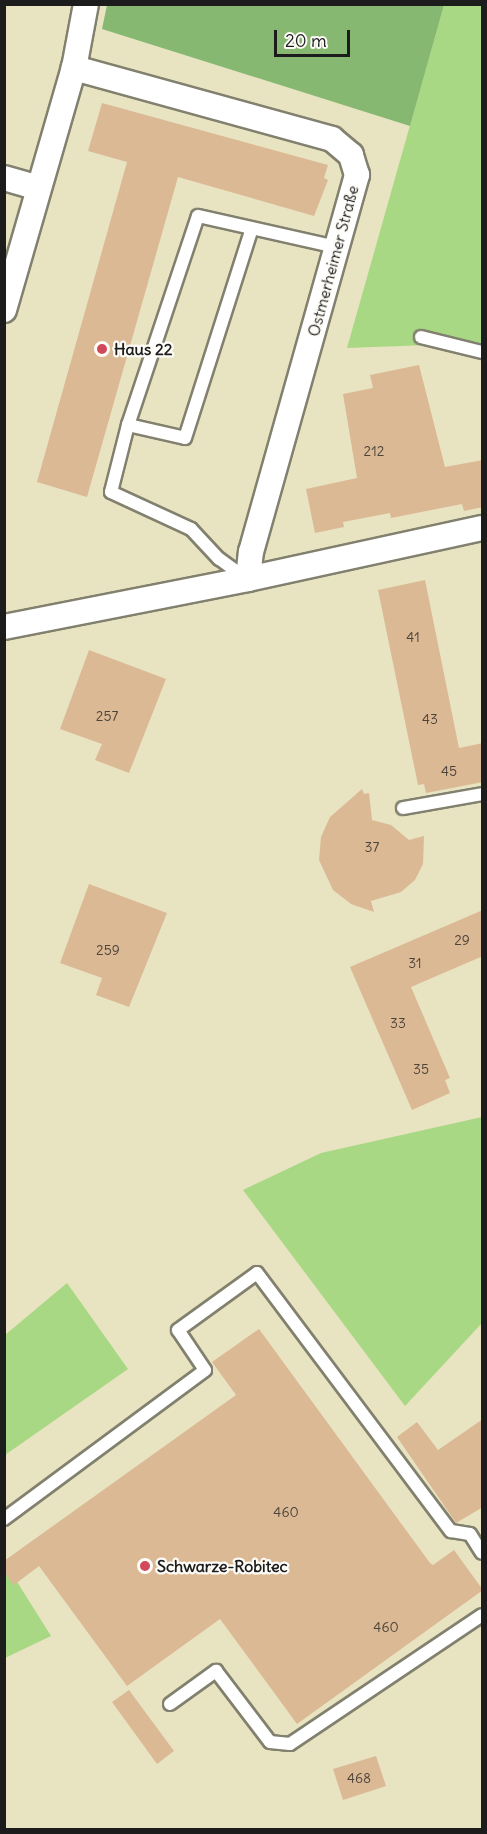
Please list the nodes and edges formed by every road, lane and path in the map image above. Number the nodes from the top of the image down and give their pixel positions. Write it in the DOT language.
graph roads {
  1 [pos="86,4"];
  2 [pos="74,68"];
  3 [pos="4,178"];
  4 [pos="38,188"];
  5 [pos="252,228"];
  6 [pos="337,247"];
  7 [pos="4,310"];
  8 [pos="421,337"];
  9 [pos="483,352"];
  10 [pos="128,425"];
  11 [pos="483,528"];
  12 [pos="248,579"];
  13 [pos="4,627"];
  14 [pos="483,794"];
  15 [pos="403,808"];
  16 [pos="4,1519"];
  17 [pos="483,1553"];
  18 [pos="483,1615"];
  19 [pos="170,1704"];
  1 -- 2 [label="street"];
  2 -- 4 [label="street"];
  2 -- 6 [label="street, Ostmerheimer Straße"];
  3 -- 4 [label="street"];
  4 -- 7 [label="street"];
  5 -- 6 [label="lane"];
  5 -- 10 [label="lane"];
  5 -- 10 [label="lane"];
  6 -- 12 [label="street, Ostmerheimer Straße"];
  8 -- 9 [label="lane"];
  10 -- 12 [label="lane"];
  11 -- 12 [label="street"];
  12 -- 13 [label="street"];
  14 -- 15 [label="lane"];
  16 -- 17 [label="lane"];
  18 -- 19 [label="lane"];
}
